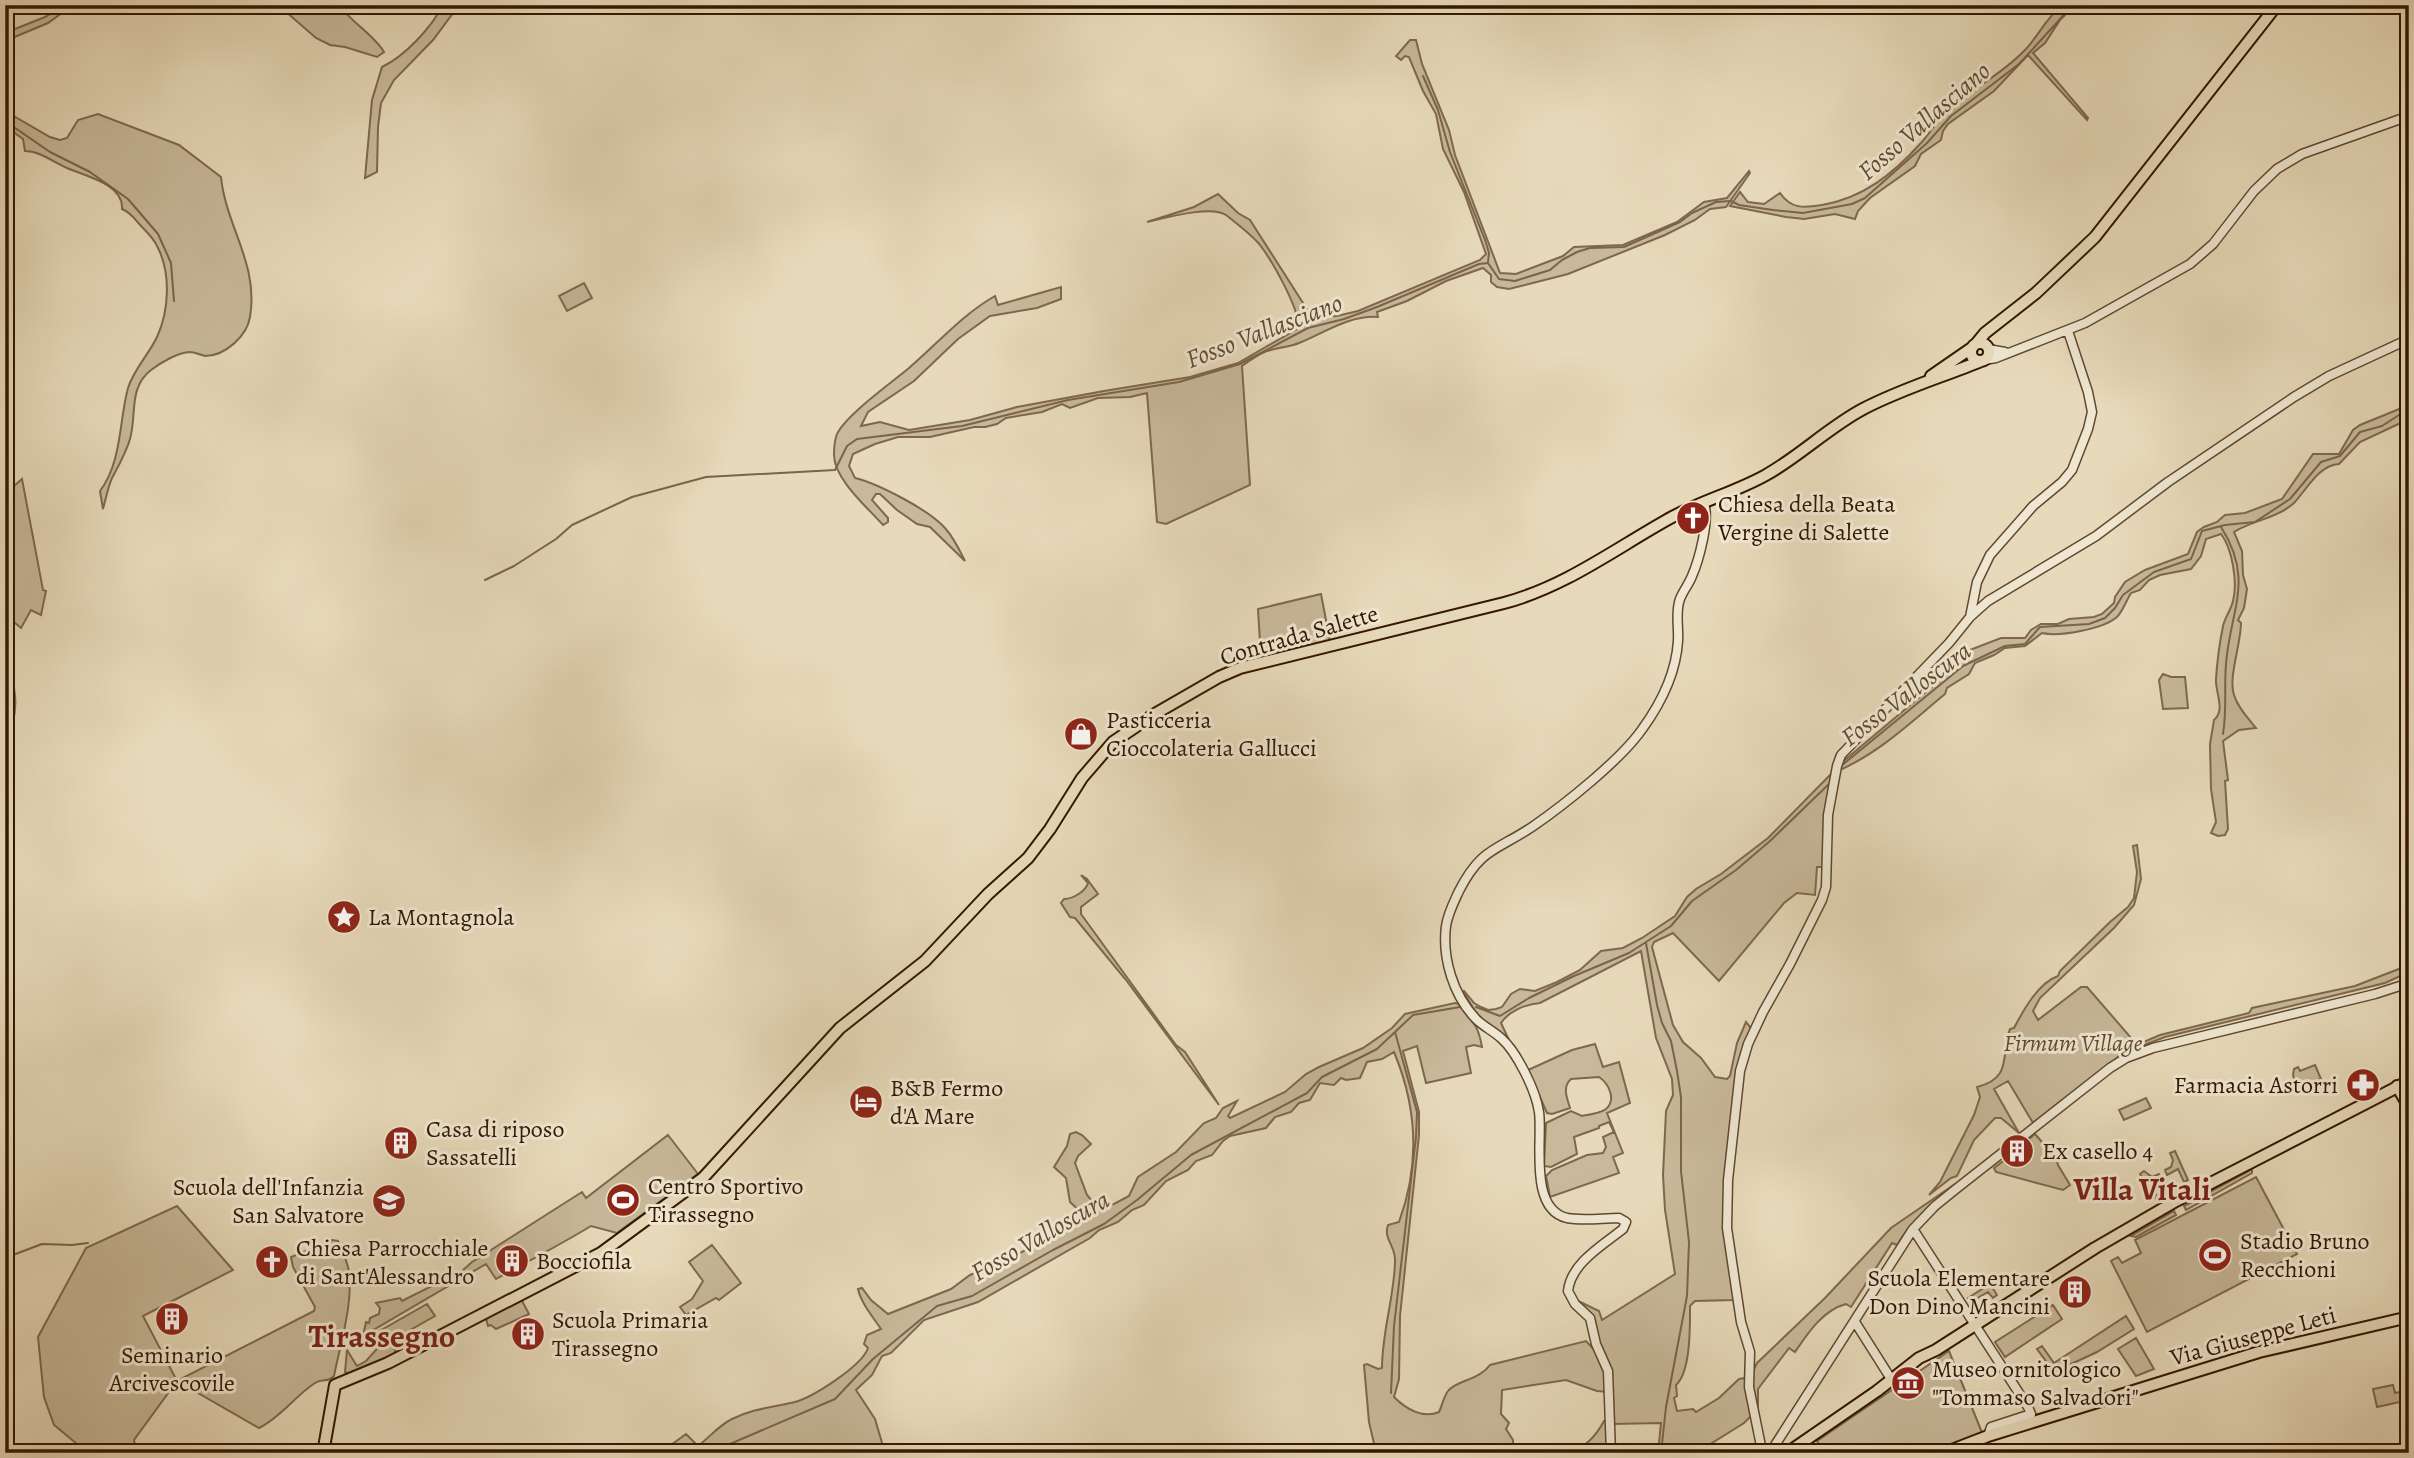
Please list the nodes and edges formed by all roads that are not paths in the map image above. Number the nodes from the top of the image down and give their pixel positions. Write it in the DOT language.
graph roads {
  1 [pos="2277,5"];
  2 [pos="2409,116"];
  3 [pos="2068,331"];
  4 [pos="2409,339"];
  5 [pos="1982,351"];
  6 [pos="1911,388"];
  7 [pos="1704,504"];
  8 [pos="1970,617"];
  9 [pos="2409,983"];
  10 [pos="2409,1081"];
  11 [pos="2398,1086"];
  12 [pos="2409,1107"];
  13 [pos="1913,1229"];
  14 [pos="2409,1317"];
  15 [pos="1855,1322"];
  16 [pos="1975,1325"];
  17 [pos="1892,1381"];
  18 [pos="1989,1436"];
  19 [pos="1764,1452"];
  20 [pos="323,1453"];
  21 [pos="1611,1453"];
  22 [pos="1787,1453"];
  23 [pos="1944,1453"];
  1 -- 5 [label="main road"];
  2 -- 3 [label="street"];
  3 -- 5 [label="street"];
  3 -- 8 [label="street"];
  4 -- 8 [label="street"];
  5 -- 6 [label="main road"];
  5 -- 6 [label="main road"];
  6 -- 7 [label="main road, Contrada Salette"];
  7 -- 20 [label="main road, Contrada Salette"];
  7 -- 21 [label="street"];
  8 -- 19 [label="street"];
  9 -- 13 [label="street"];
  10 -- 11 [label="main road"];
  11 -- 12 [label="main road"];
  11 -- 16 [label="main road"];
  13 -- 15 [label="street"];
  13 -- 16 [label="street"];
  14 -- 18 [label="main road, Via Giuseppe Leti"];
  15 -- 17 [label="street"];
  15 -- 19 [label="street"];
  16 -- 17 [label="main road"];
  16 -- 18 [label="street"];
  17 -- 22 [label="main road"];
  18 -- 23 [label="main road, Via Giuseppe Leti"];
}
